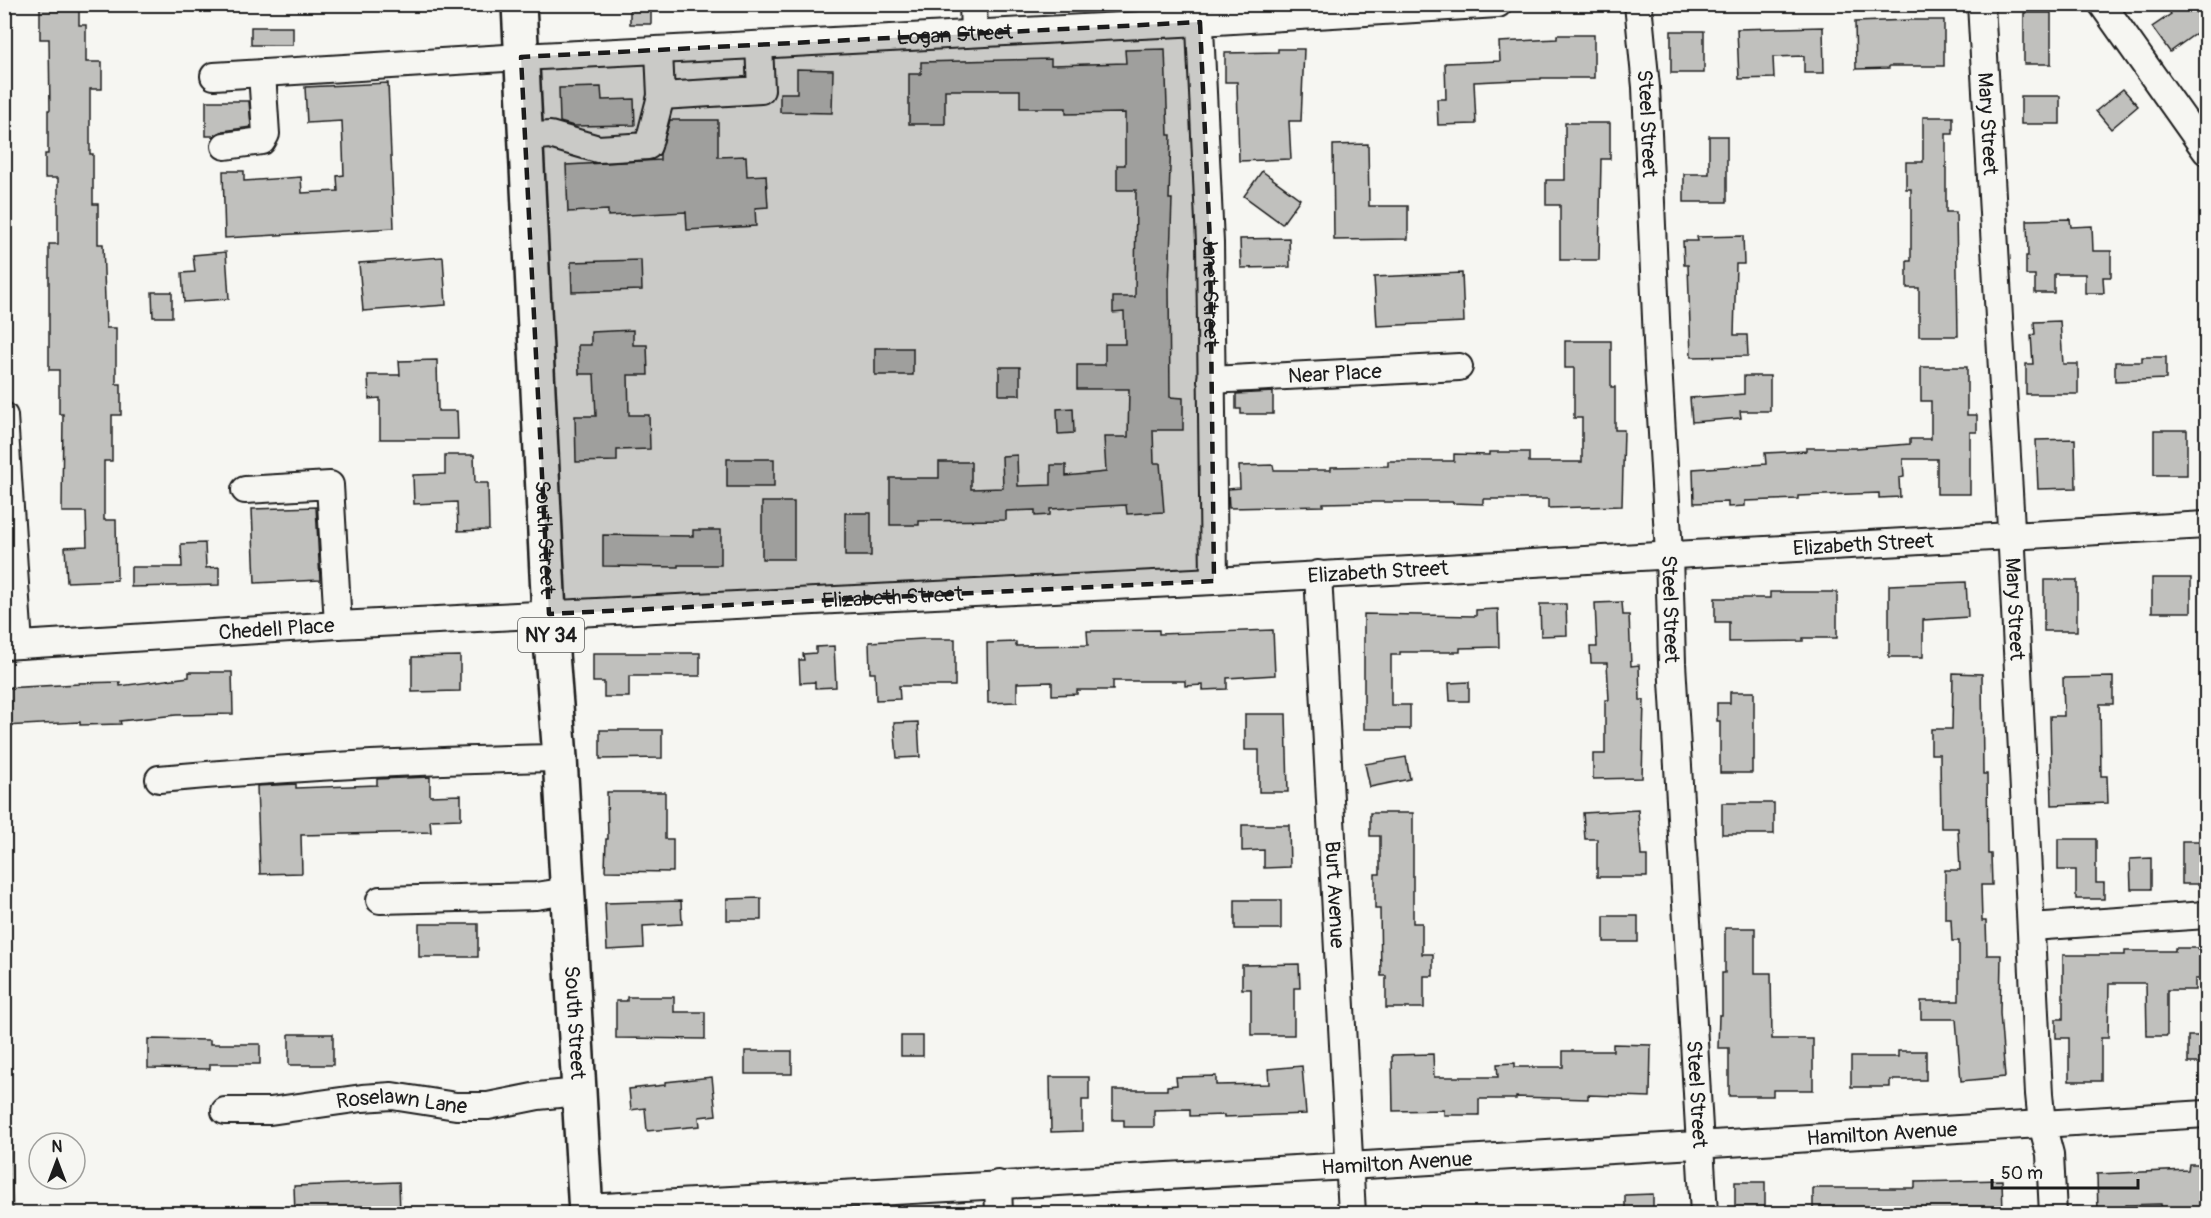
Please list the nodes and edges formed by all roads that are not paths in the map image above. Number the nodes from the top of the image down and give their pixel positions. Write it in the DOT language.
graph roads {
  1 [pos="519,4"];
  2 [pos="973,4"];
  3 [pos="1498,4"];
  4 [pos="1638,4"];
  5 [pos="1981,4"];
  6 [pos="2102,4"];
  7 [pos="1200,13"];
  8 [pos="974,33"];
  9 [pos="759,45"];
  10 [pos="659,51"];
  11 [pos="521,57"];
  12 [pos="262,73"];
  13 [pos="214,76"];
  14 [pos="661,96"];
  15 [pos="526,137"];
  16 [pos="225,146"];
  17 [pos="2206,151"];
  18 [pos="1459,367"];
  19 [pos="1210,380"];
  20 [pos="4,416"];
  21 [pos="245,490"];
  22 [pos="2206,525"];
  23 [pos="2010,537"];
  24 [pos="1669,554"];
  25 [pos="1318,574"];
  26 [pos="1214,581"];
  27 [pos="549,614"];
  28 [pos="338,626"];
  29 [pos="12,645"];
  30 [pos="560,758"];
  31 [pos="159,779"];
  32 [pos="568,891"];
  33 [pos="380,900"];
  34 [pos="2206,915"];
  35 [pos="2031,927"];
  36 [pos="579,1092"];
  37 [pos="225,1111"];
  38 [pos="2206,1114"];
  39 [pos="2042,1124"];
  40 [pos="1700,1144"];
  41 [pos="1349,1166"];
  42 [pos="998,1184"];
  43 [pos="586,1211"];
  44 [pos="999,1214"];
  45 [pos="1352,1214"];
  46 [pos="1704,1214"];
  47 [pos="2053,1214"];
  1 -- 11 [label="main road, South Street / NY 34"];
  2 -- 8 [label="street"];
  3 -- 7 [label="street, Logan Street"];
  4 -- 24 [label="street, Steel Street"];
  5 -- 23 [label="street, Mary Street"];
  6 -- 17 [label="street"];
  7 -- 8 [label="street, Logan Street"];
  7 -- 19 [label="street, Janet Street"];
  8 -- 9 [label="street, Logan Street"];
  9 -- 10 [label="street, Logan Street"];
  9 -- 14 [label="street"];
  10 -- 11 [label="street, Logan Street"];
  10 -- 14 [label="street"];
  11 -- 12 [label="street, Logan Street"];
  11 -- 15 [label="main road, South Street / NY 34"];
  12 -- 13 [label="street, Logan Street"];
  12 -- 16 [label="street"];
  14 -- 15 [label="street"];
  15 -- 27 [label="main road, South Street / NY 34"];
  18 -- 19 [label="street, Near Place"];
  19 -- 26 [label="street, Janet Street"];
  20 -- 29 [label="street"];
  21 -- 28 [label="street"];
  22 -- 23 [label="street, Elizabeth Street"];
  23 -- 24 [label="street, Elizabeth Street"];
  23 -- 35 [label="street, Mary Street"];
  24 -- 25 [label="street, Elizabeth Street"];
  24 -- 40 [label="street, Steel Street"];
  25 -- 26 [label="street, Elizabeth Street"];
  25 -- 41 [label="street, Burt Avenue"];
  26 -- 27 [label="street, Elizabeth Street"];
  27 -- 28 [label="street, Chedell Place"];
  27 -- 30 [label="main road, South Street / NY 34"];
  28 -- 29 [label="street, Chedell Place"];
  30 -- 31 [label="street"];
  30 -- 32 [label="main road, South Street / NY 34"];
  32 -- 33 [label="street"];
  32 -- 36 [label="main road, South Street / NY 34"];
  34 -- 35 [label="street"];
  35 -- 39 [label="street, Mary Street"];
  36 -- 37 [label="street, Roselawn Lane"];
  36 -- 43 [label="main road, South Street / NY 34"];
  38 -- 39 [label="street, Hamilton Avenue"];
  39 -- 40 [label="street, Hamilton Avenue"];
  39 -- 47 [label="street, Mary Street"];
  40 -- 41 [label="street, Hamilton Avenue"];
  40 -- 46 [label="street, Steel Street"];
  41 -- 42 [label="street, Hamilton Avenue"];
  41 -- 45 [label="street, Burt Avenue"];
  42 -- 43 [label="street, Hamilton Avenue"];
  42 -- 44 [label="street"];
}
